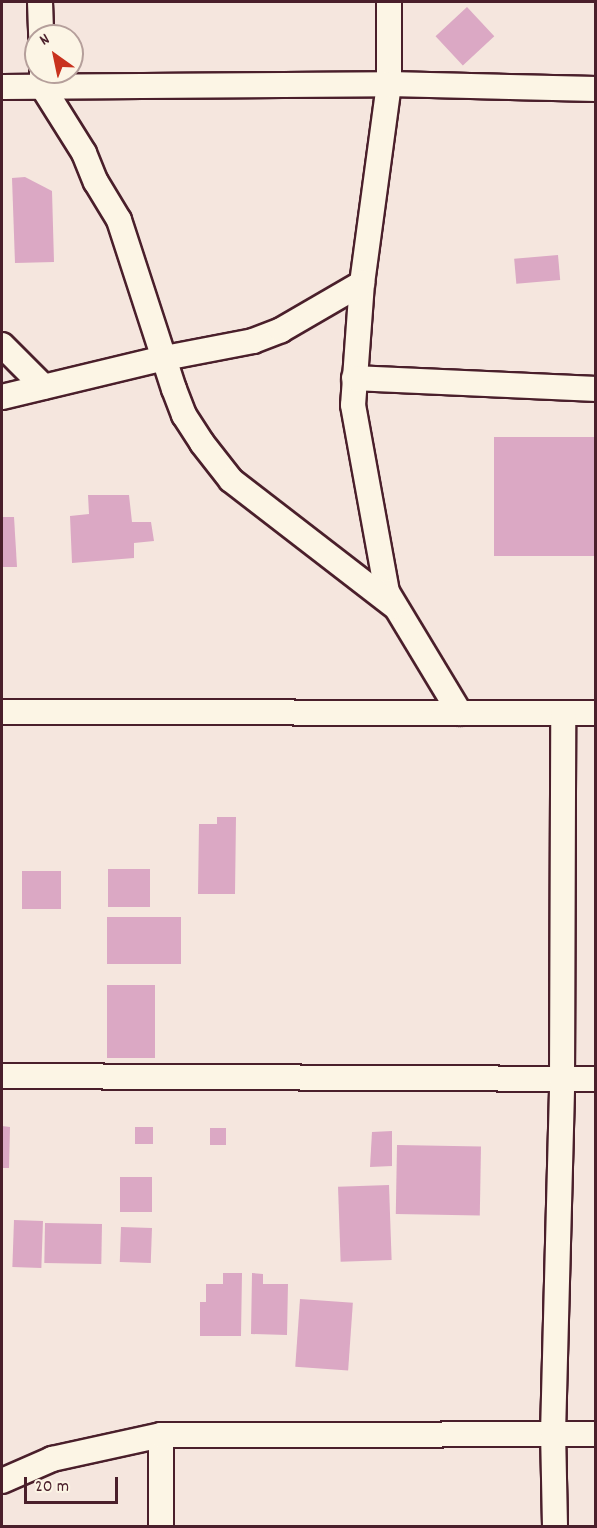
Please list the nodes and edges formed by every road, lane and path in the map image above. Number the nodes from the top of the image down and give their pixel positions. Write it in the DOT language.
graph roads {
  1 [pos="40,2"];
  2 [pos="389,2"];
  3 [pos="41,24"];
  4 [pos="84,80"];
  5 [pos="24,83"];
  6 [pos="45,84"];
  7 [pos="390,84"];
  8 [pos="2,87"];
  9 [pos="596,89"];
  10 [pos="362,284"];
  11 [pos="2,345"];
  12 [pos="165,358"];
  13 [pos="354,378"];
  14 [pos="44,387"];
  15 [pos="596,388"];
  16 [pos="2,397"];
  17 [pos="394,606"];
  18 [pos="2,712"];
  19 [pos="460,713"];
  20 [pos="563,713"];
  21 [pos="596,713"];
  22 [pos="2,1076"];
  23 [pos="562,1079"];
  24 [pos="596,1079"];
  25 [pos="553,1434"];
  26 [pos="596,1434"];
  27 [pos="161,1435"];
  28 [pos="2,1480"];
  29 [pos="161,1527"];
  30 [pos="555,1527"];
  1 -- 3 [label="street"];
  2 -- 7 [label="street"];
  4 -- 7 [label="street"];
  5 -- 8 [label="street"];
  6 -- 12 [label="street"];
  7 -- 9 [label="street"];
  7 -- 10 [label="street"];
  10 -- 12 [label="street"];
  10 -- 13 [label="street"];
  11 -- 14 [label="street"];
  12 -- 14 [label="street"];
  12 -- 17 [label="street"];
  13 -- 15 [label="street"];
  13 -- 17 [label="street"];
  14 -- 16 [label="street"];
  17 -- 19 [label="street"];
  18 -- 19 [label="street"];
  19 -- 20 [label="street"];
  20 -- 21 [label="street"];
  20 -- 23 [label="street"];
  22 -- 23 [label="street"];
  23 -- 24 [label="street"];
  23 -- 25 [label="street"];
  25 -- 26 [label="street"];
  25 -- 27 [label="street"];
  25 -- 30 [label="street"];
  27 -- 28 [label="street"];
  27 -- 29 [label="street"];
}
